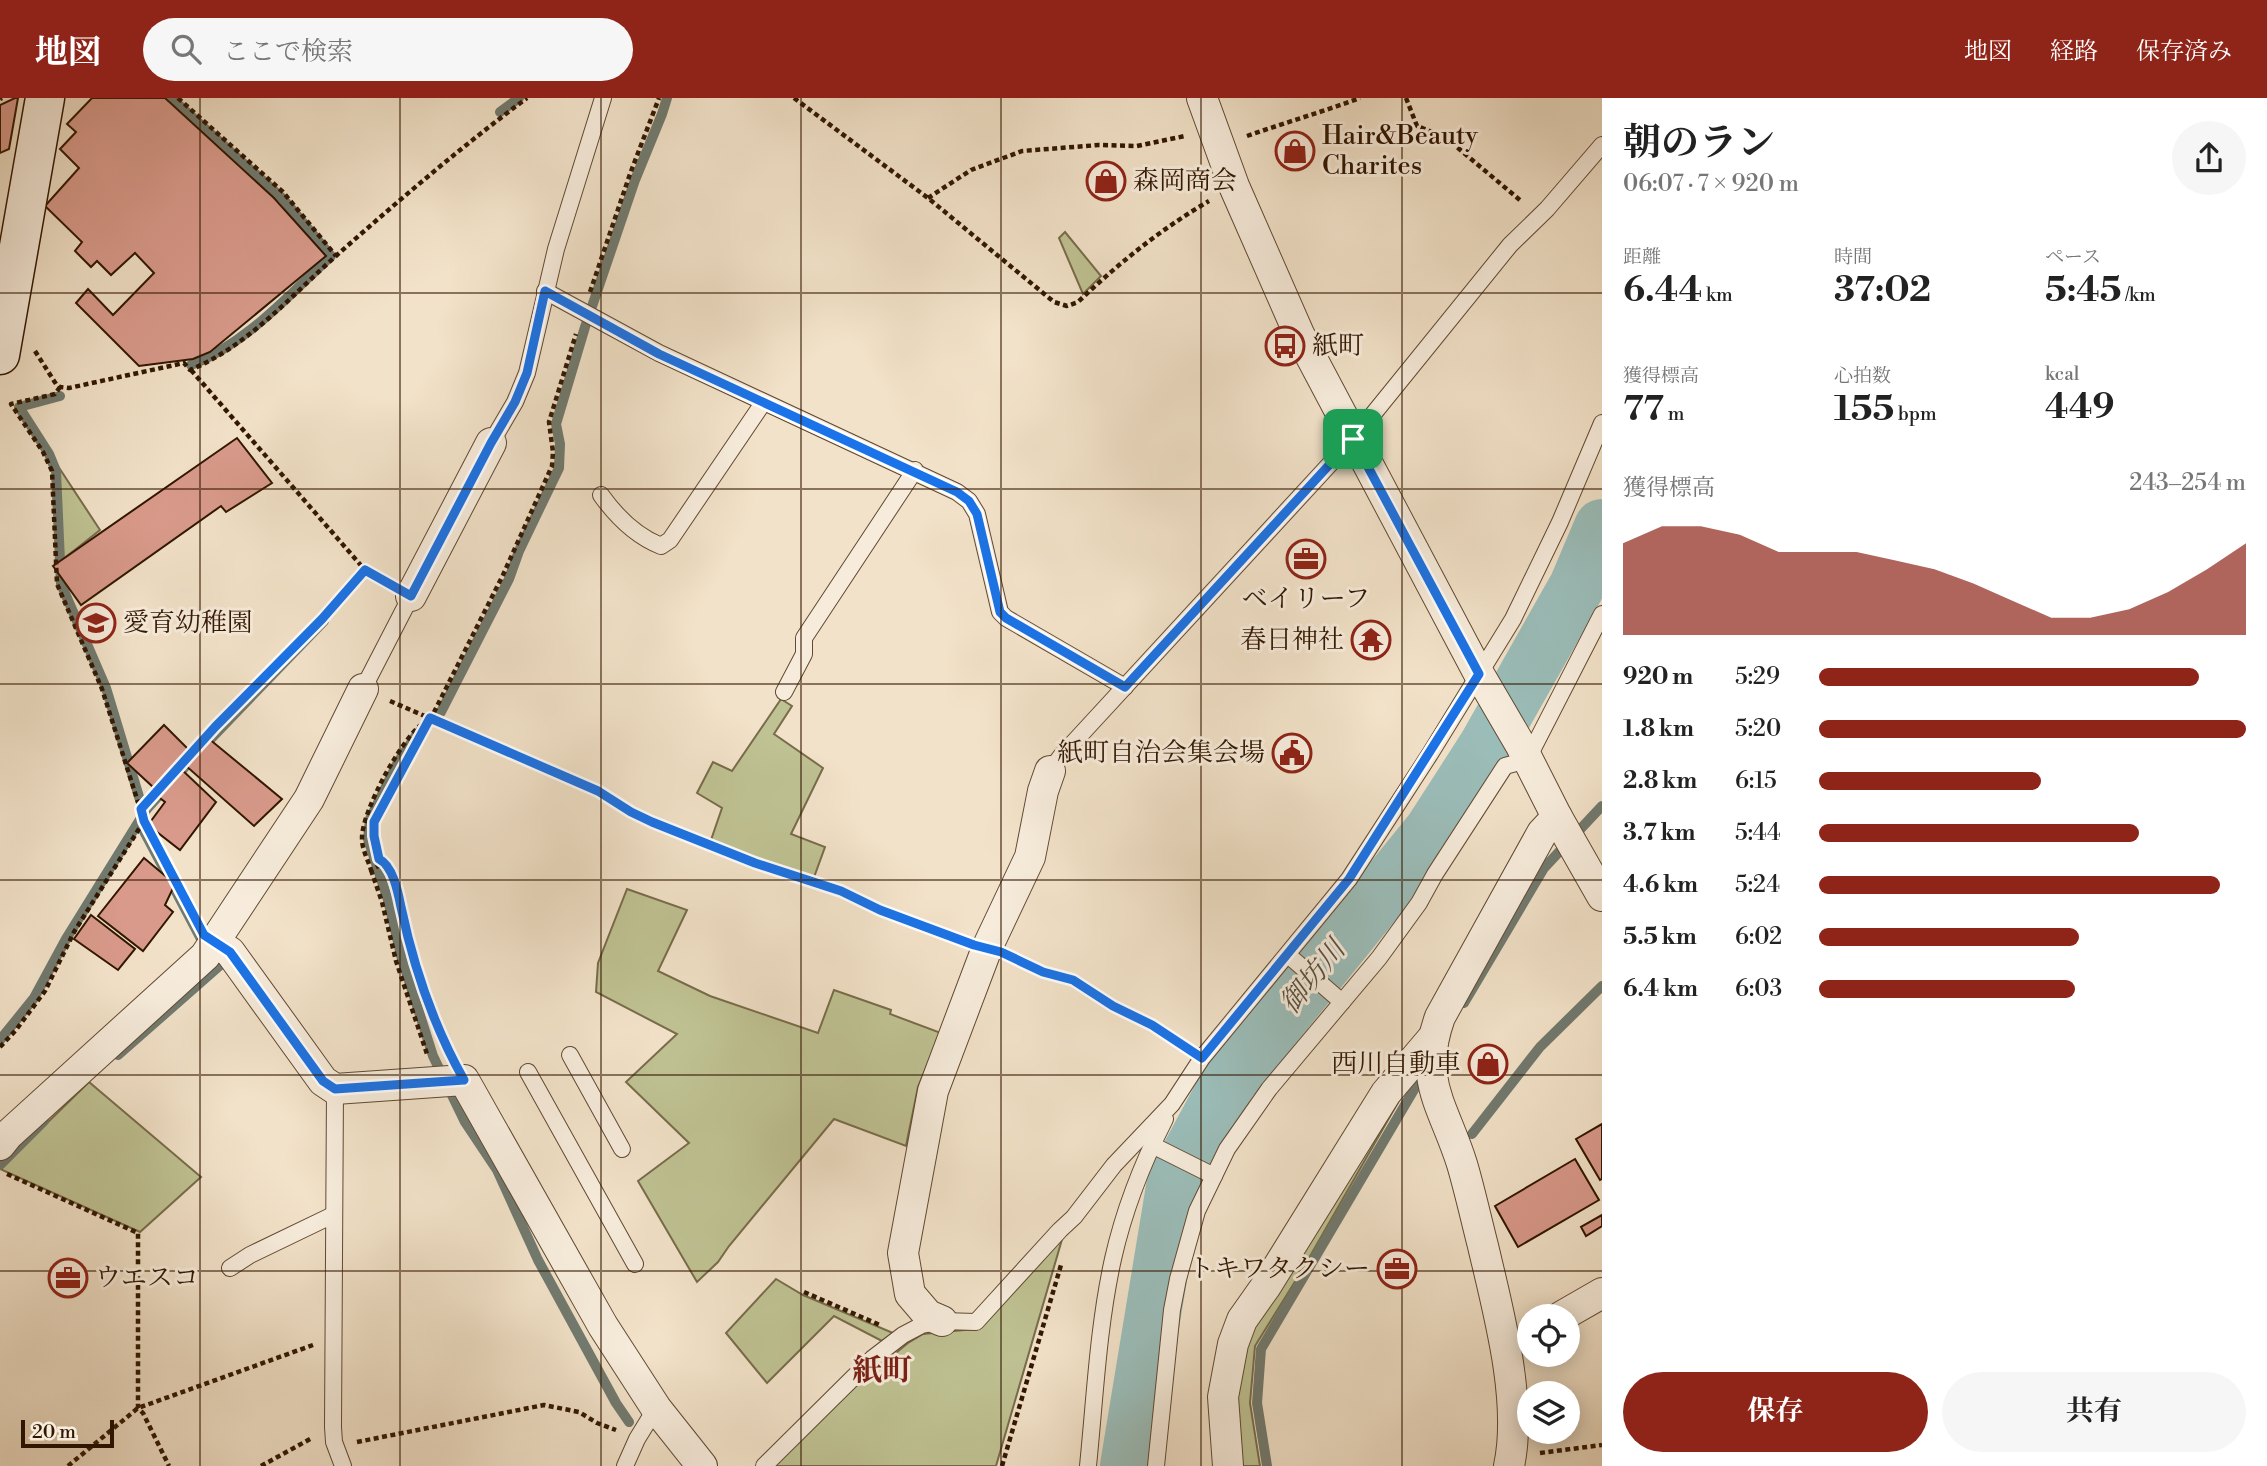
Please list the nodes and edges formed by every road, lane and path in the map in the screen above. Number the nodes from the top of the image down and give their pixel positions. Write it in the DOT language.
graph roads {
  1 [pos="46,98"];
  2 [pos="178,98"];
  3 [pos="527,98"];
  4 [pos="603,98"];
  5 [pos="660,98"];
  6 [pos="1202,98"];
  7 [pos="1360,98"];
  8 [pos="1406,98"];
  9 [pos="798,99"];
  10 [pos="1216,137"];
  11 [pos="1602,145"];
  12 [pos="1234,186"];
  13 [pos="928,198"];
  14 [pos="1540,217"];
  15 [pos="336,256"];
  16 [pos="545,291"];
  17 [pos="4,307"];
  18 [pos="584,312"];
  19 [pos="0,355"];
  20 [pos="191,370"];
  21 [pos="60,387"];
  22 [pos="763,404"];
  23 [pos="1602,423"];
  24 [pos="1353,439"];
  25 [pos="491,443"];
  26 [pos="915,470"];
  27 [pos="601,495"];
  28 [pos="365,570"];
  29 [pos="411,596"];
  30 [pos="1602,614"];
  31 [pos="1479,674"];
  32 [pos="1125,687"];
  33 [pos="363,689"];
  34 [pos="784,692"];
  35 [pos="430,718"];
  36 [pos="1524,753"];
  37 [pos="1050,772"];
  38 [pos="141,809"];
  39 [pos="144,821"];
  40 [pos="1577,845"];
  41 [pos="386,862"];
  42 [pos="371,870"];
  43 [pos="1602,896"];
  44 [pos="214,942"];
  45 [pos="987,948"];
  46 [pos="1288,955"];
  47 [pos="1342,1002"];
  48 [pos="0,1047"];
  49 [pos="570,1055"];
  50 [pos="1431,1055"];
  51 [pos="1202,1058"];
  52 [pos="528,1072"];
  53 [pos="451,1080"];
  54 [pos="335,1089"];
  55 [pos="1172,1104"];
  56 [pos="0,1145"];
  57 [pos="1152,1145"];
  58 [pos="622,1149"];
  59 [pos="0,1171"];
  60 [pos="1214,1176"];
  61 [pos="333,1215"];
  62 [pos="1074,1217"];
  63 [pos="635,1264"];
  64 [pos="230,1268"];
  65 [pos="804,1292"];
  66 [pos="1602,1293"];
  67 [pos="1580,1306"];
  68 [pos="942,1321"];
  69 [pos="903,1335"];
  70 [pos="333,1337"];
  71 [pos="1517,1342"];
  72 [pos="138,1408"];
  73 [pos="656,1408"];
  74 [pos="334,1427"];
  75 [pos="637,1438"];
  76 [pos="1602,1445"];
  77 [pos="336,1447"];
  78 [pos="1510,1460"];
  79 [pos="68,1466"];
  80 [pos="169,1466"];
  81 [pos="261,1466"];
  82 [pos="343,1466"];
  83 [pos="625,1466"];
  84 [pos="702,1466"];
  85 [pos="764,1466"];
  86 [pos="1002,1466"];
  87 [pos="1088,1466"];
  88 [pos="1156,1466"];
  89 [pos="1228,1466"];
  1 -- 17 [label="main road"];
  2 -- 15 [label="path"];
  3 -- 15 [label="path"];
  4 -- 16 [label="lane"];
  5 -- 18 [label="path"];
  6 -- 10 [label="street"];
  7 -- 10 [label="path"];
  8 -- 14 [label="path"];
  9 -- 13 [label="path"];
  10 -- 12 [label="street"];
  10 -- 13 [label="path"];
  11 -- 14 [label="lane"];
  12 -- 13 [label="path"];
  12 -- 24 [label="street"];
  14 -- 24 [label="lane"];
  15 -- 20 [label="path"];
  16 -- 18 [label="lane"];
  16 -- 25 [label="lane"];
  17 -- 19 [label="main road"];
  17 -- 21 [label="path"];
  18 -- 22 [label="lane"];
  18 -- 35 [label="path"];
  20 -- 21 [label="path"];
  20 -- 28 [label="path"];
  21 -- 38 [label="path"];
  22 -- 26 [label="lane"];
  22 -- 27 [label="lane"];
  23 -- 31 [label="lane"];
  24 -- 31 [label="street"];
  24 -- 32 [label="lane"];
  25 -- 29 [label="street"];
  26 -- 32 [label="lane"];
  26 -- 34 [label="lane"];
  28 -- 29 [label="path"];
  28 -- 38 [label="path"];
  29 -- 33 [label="lane"];
  30 -- 36 [label="lane"];
  31 -- 36 [label="street"];
  31 -- 46 [label="lane"];
  32 -- 37 [label="lane"];
  33 -- 35 [label="path"];
  33 -- 44 [label="street"];
  35 -- 41 [label="path"];
  35 -- 42 [label="path"];
  35 -- 45 [label="path"];
  36 -- 40 [label="street"];
  36 -- 47 [label="lane"];
  37 -- 45 [label="street"];
  38 -- 39 [label="path"];
  39 -- 44 [label="path"];
  39 -- 48 [label="path"];
  40 -- 43 [label="street"];
  40 -- 50 [label="street"];
  41 -- 42 [label="path"];
  41 -- 53 [label="path"];
  42 -- 53 [label="path"];
  44 -- 54 [label="street"];
  44 -- 56 [label="street"];
  45 -- 51 [label="path"];
  45 -- 68 [label="street"];
  46 -- 47 [label="lane"];
  46 -- 51 [label="lane"];
  47 -- 60 [label="lane"];
  49 -- 58 [label="lane"];
  50 -- 71 [label="street"];
  50 -- 89 [label="street"];
  51 -- 55 [label="lane"];
  52 -- 63 [label="lane"];
  53 -- 54 [label="street"];
  53 -- 73 [label="street"];
  54 -- 61 [label="lane"];
  55 -- 57 [label="lane"];
  55 -- 62 [label="lane"];
  57 -- 60 [label="lane"];
  57 -- 87 [label="lane"];
  59 -- 72 [label="path"];
  60 -- 88 [label="lane"];
  61 -- 64 [label="lane"];
  61 -- 70 [label="lane"];
  62 -- 68 [label="lane"];
  62 -- 86 [label="path"];
  65 -- 69 [label="path"];
  66 -- 67 [label="street"];
  68 -- 69 [label="lane"];
  69 -- 85 [label="lane"];
  70 -- 72 [label="path"];
  70 -- 74 [label="lane"];
  71 -- 78 [label="street"];
  72 -- 79 [label="path"];
  72 -- 80 [label="path"];
  73 -- 75 [label="lane"];
  73 -- 84 [label="street"];
  74 -- 77 [label="lane"];
  74 -- 81 [label="path"];
  75 -- 77 [label="path"];
  75 -- 83 [label="lane"];
  76 -- 78 [label="path"];
  77 -- 82 [label="lane"];
}
